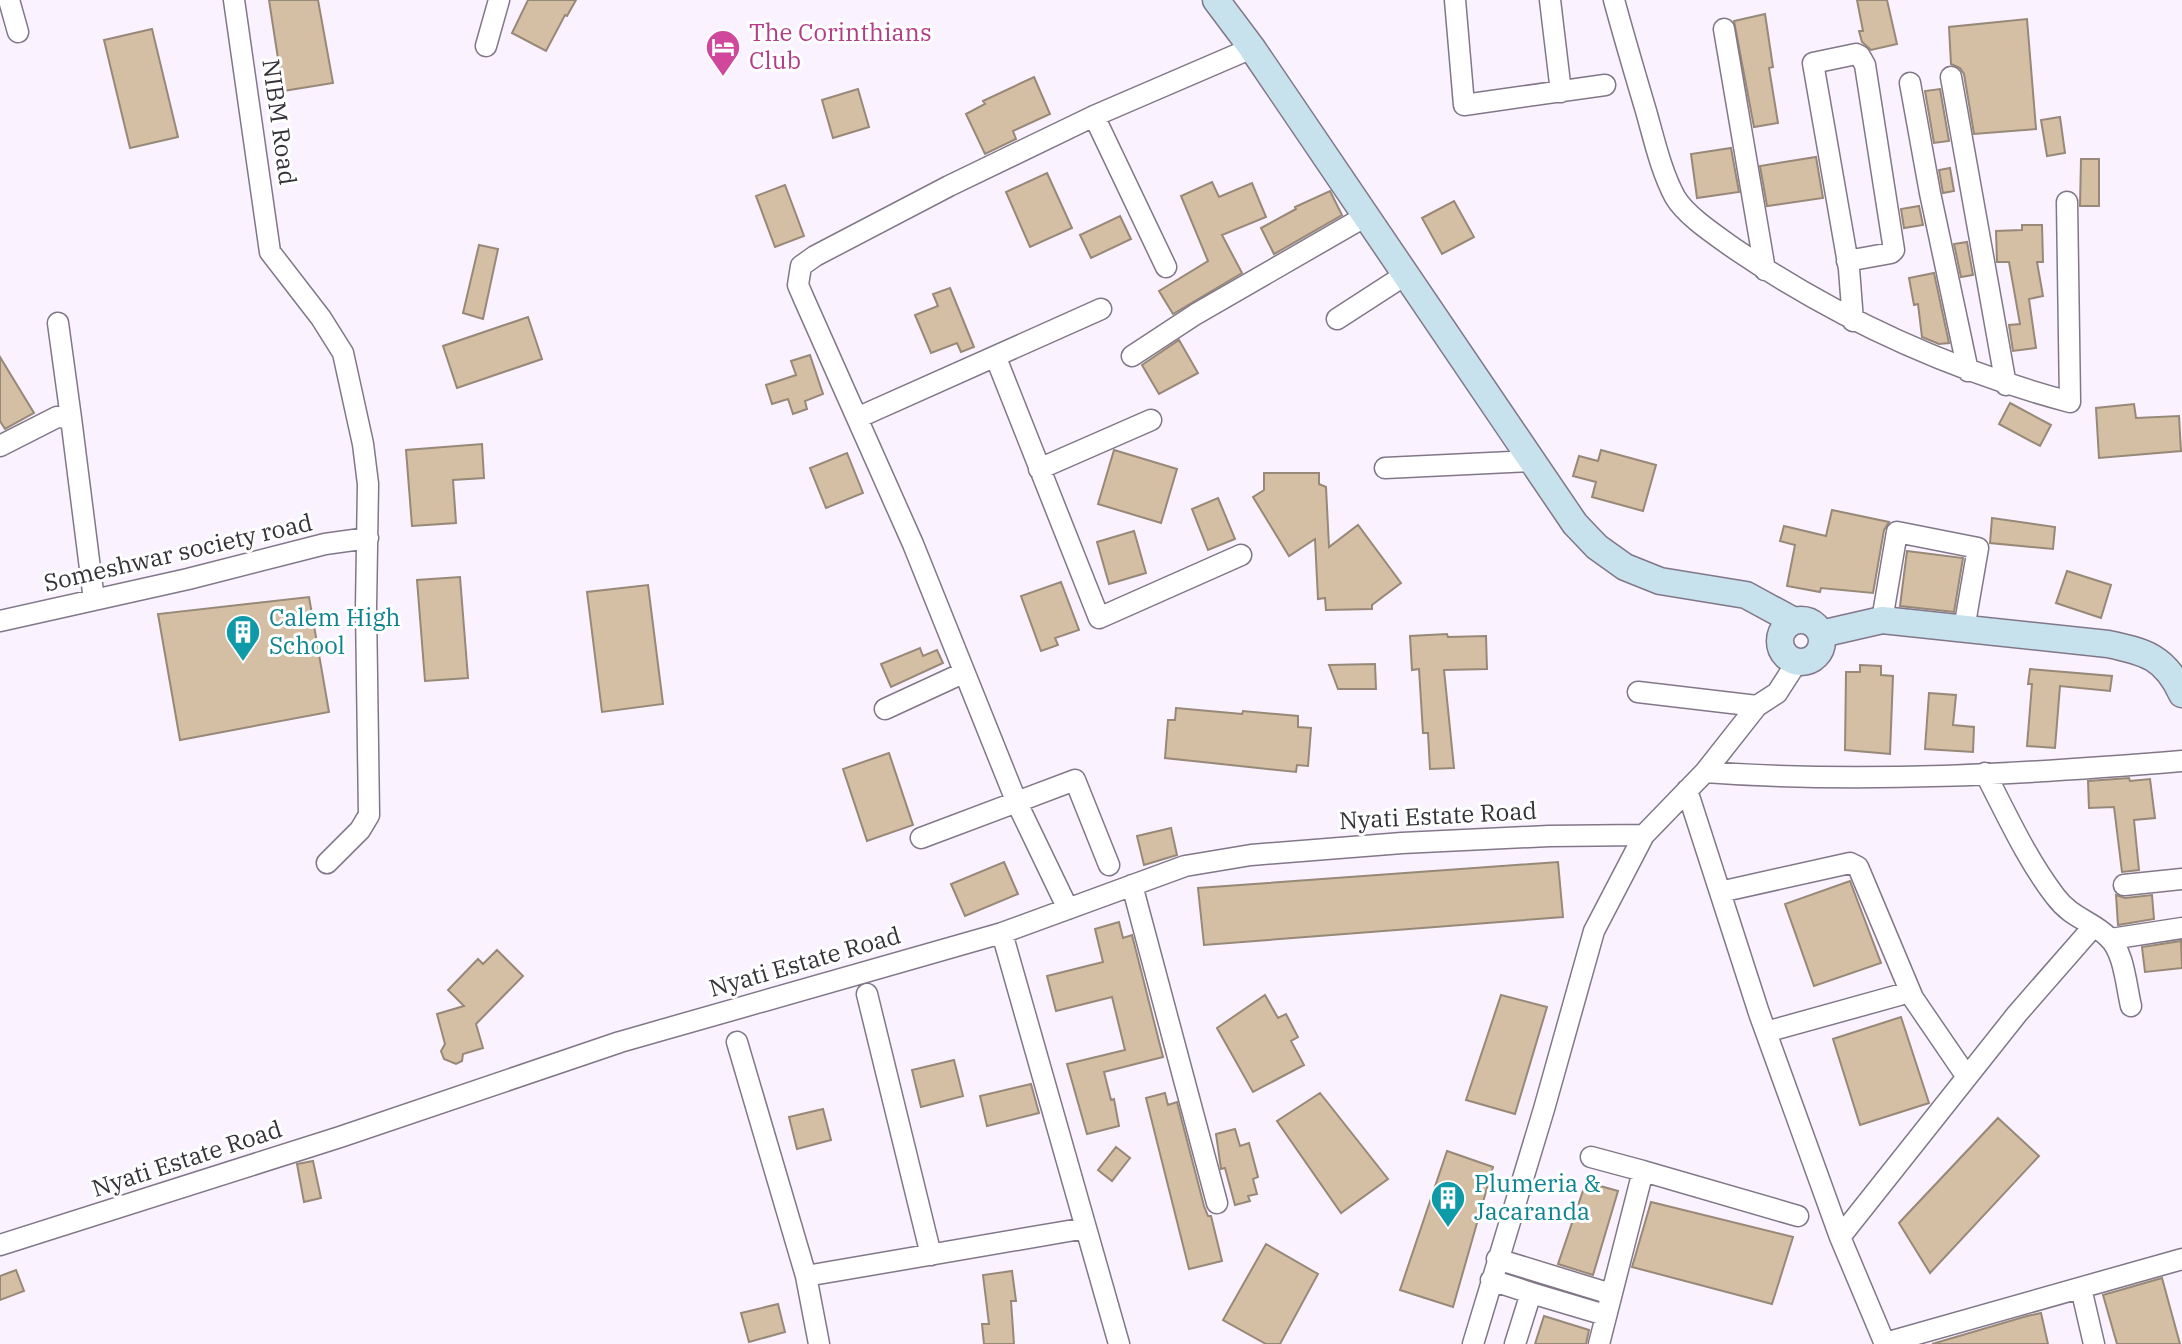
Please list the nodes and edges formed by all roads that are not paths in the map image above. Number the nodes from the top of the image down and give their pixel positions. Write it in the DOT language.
graph roads {
  1 [pos="9,0"];
  2 [pos="234,0"];
  3 [pos="499,0"];
  4 [pos="1216,0"];
  5 [pos="1455,0"];
  6 [pos="1550,0"];
  7 [pos="1614,0"];
  8 [pos="1724,29"];
  9 [pos="18,32"];
  10 [pos="486,46"];
  11 [pos="1252,48"];
  12 [pos="1951,77"];
  13 [pos="1910,83"];
  14 [pos="1605,85"];
  15 [pos="1561,92"];
  16 [pos="1094,116"];
  17 [pos="2067,202"];
  18 [pos="1366,216"];
  19 [pos="1847,261"];
  20 [pos="1166,267"];
  21 [pos="1765,270"];
  22 [pos="1405,275"];
  23 [pos="1101,309"];
  24 [pos="1337,319"];
  25 [pos="1853,321"];
  26 [pos="58,323"];
  27 [pos="1132,356"];
  28 [pos="996,358"];
  29 [pos="1968,371"];
  30 [pos="2006,385"];
  31 [pos="71,418"];
  32 [pos="857,418"];
  33 [pos="1151,420"];
  34 [pos="0,446"];
  35 [pos="1532,461"];
  36 [pos="1385,468"];
  37 [pos="1039,469"];
  38 [pos="368,538"];
  39 [pos="1241,555"];
  40 [pos="94,600"];
  41 [pos="1882,620"];
  42 [pos="0,621"];
  43 [pos="1794,621"];
  44 [pos="1964,629"];
  45 [pos="1821,634"];
  46 [pos="1797,662"];
  47 [pos="963,673"];
  48 [pos="2179,680"];
  49 [pos="1638,692"];
  50 [pos="1757,706"];
  51 [pos="885,709"];
  52 [pos="2182,761"];
  53 [pos="1705,772"];
  54 [pos="1985,773"];
  55 [pos="1687,790"];
  56 [pos="1017,803"];
  57 [pos="1644,835"];
  58 [pos="921,838"];
  59 [pos="327,863"];
  60 [pos="1109,865"];
  61 [pos="2182,879"];
  62 [pos="1132,885"];
  63 [pos="2124,885"];
  64 [pos="1720,892"];
  65 [pos="1068,909"];
  66 [pos="2093,927"];
  67 [pos="2182,928"];
  68 [pos="1002,933"];
  69 [pos="2111,939"];
  70 [pos="1910,992"];
  71 [pos="867,994"];
  72 [pos="2131,1006"];
  73 [pos="1766,1032"];
  74 [pos="737,1042"];
  75 [pos="1967,1077"];
  76 [pos="1591,1157"];
  77 [pos="1643,1171"];
  78 [pos="1217,1203"];
  79 [pos="1798,1216"];
  80 [pos="1086,1228"];
  81 [pos="1840,1237"];
  82 [pos="0,1245"];
  83 [pos="931,1255"];
  84 [pos="1497,1259"];
  85 [pos="2182,1259"];
  86 [pos="806,1276"];
  87 [pos="1491,1280"];
  88 [pos="2081,1288"];
  89 [pos="1531,1293"];
  90 [pos="1611,1294"];
  91 [pos="1605,1315"];
  92 [pos="1885,1343"];
  93 [pos="819,1344"];
  94 [pos="1119,1344"];
  95 [pos="1473,1344"];
  96 [pos="1515,1344"];
  97 [pos="1599,1344"];
  98 [pos="2094,1344"];
  1 -- 9 [label="street"];
  2 -- 38 [label="street, NIBM Road"];
  3 -- 10 [label="street"];
  4 -- 11 [label="main road"];
  5 -- 15 [label="street"];
  6 -- 15 [label="street"];
  7 -- 21 [label="street"];
  8 -- 21 [label="street"];
  11 -- 16 [label="street"];
  11 -- 18 [label="main road"];
  12 -- 30 [label="street"];
  13 -- 29 [label="street"];
  14 -- 15 [label="street"];
  16 -- 20 [label="street"];
  16 -- 32 [label="street"];
  17 -- 30 [label="street"];
  18 -- 22 [label="main road"];
  18 -- 27 [label="street"];
  19 -- 19 [label="street"];
  19 -- 25 [label="street"];
  21 -- 25 [label="street"];
  22 -- 24 [label="street"];
  22 -- 35 [label="main road"];
  23 -- 28 [label="street"];
  25 -- 29 [label="street"];
  26 -- 31 [label="street"];
  28 -- 32 [label="street"];
  28 -- 37 [label="street"];
  29 -- 30 [label="street"];
  31 -- 34 [label="street"];
  31 -- 40 [label="street"];
  32 -- 47 [label="street"];
  33 -- 37 [label="street"];
  35 -- 36 [label="street"];
  35 -- 43 [label="main road"];
  37 -- 39 [label="street"];
  38 -- 40 [label="street, Someshwar society road"];
  38 -- 59 [label="street"];
  40 -- 42 [label="street, Someshwar society road"];
  41 -- 44 [label="main road"];
  41 -- 44 [label="street"];
  41 -- 45 [label="main road"];
  43 -- 45 [label="main road"];
  43 -- 46 [label="main road"];
  44 -- 48 [label="main road"];
  45 -- 46 [label="main road"];
  46 -- 50 [label="street"];
  47 -- 51 [label="street"];
  47 -- 56 [label="street"];
  49 -- 50 [label="street"];
  50 -- 53 [label="street"];
  52 -- 54 [label="street"];
  53 -- 54 [label="street"];
  53 -- 55 [label="street"];
  54 -- 66 [label="street"];
  55 -- 57 [label="street"];
  55 -- 64 [label="street"];
  56 -- 58 [label="street"];
  56 -- 60 [label="street"];
  56 -- 65 [label="street"];
  57 -- 62 [label="street, Nyati Estate Road"];
  57 -- 84 [label="street"];
  61 -- 63 [label="street"];
  62 -- 65 [label="street, Nyati Estate Road"];
  62 -- 78 [label="street"];
  64 -- 70 [label="street"];
  64 -- 73 [label="street"];
  65 -- 68 [label="street, Nyati Estate Road"];
  66 -- 69 [label="street"];
  66 -- 75 [label="street"];
  67 -- 69 [label="street"];
  68 -- 80 [label="street"];
  68 -- 82 [label="street, Nyati Estate Road"];
  69 -- 72 [label="street"];
  70 -- 73 [label="street"];
  70 -- 75 [label="street"];
  71 -- 83 [label="street"];
  73 -- 81 [label="street"];
  74 -- 86 [label="street"];
  75 -- 81 [label="street"];
  76 -- 77 [label="street"];
  77 -- 79 [label="street"];
  77 -- 90 [label="street"];
  80 -- 83 [label="street"];
  80 -- 94 [label="street"];
  81 -- 92 [label="street"];
  83 -- 86 [label="street"];
  84 -- 87 [label="street"];
  84 -- 90 [label="street"];
  85 -- 88 [label="street"];
  86 -- 93 [label="street"];
  87 -- 89 [label="street"];
  87 -- 95 [label="street"];
  88 -- 92 [label="street"];
  88 -- 98 [label="street"];
  89 -- 91 [label="street"];
  89 -- 96 [label="street"];
  90 -- 91 [label="street"];
  91 -- 97 [label="street"];
}
